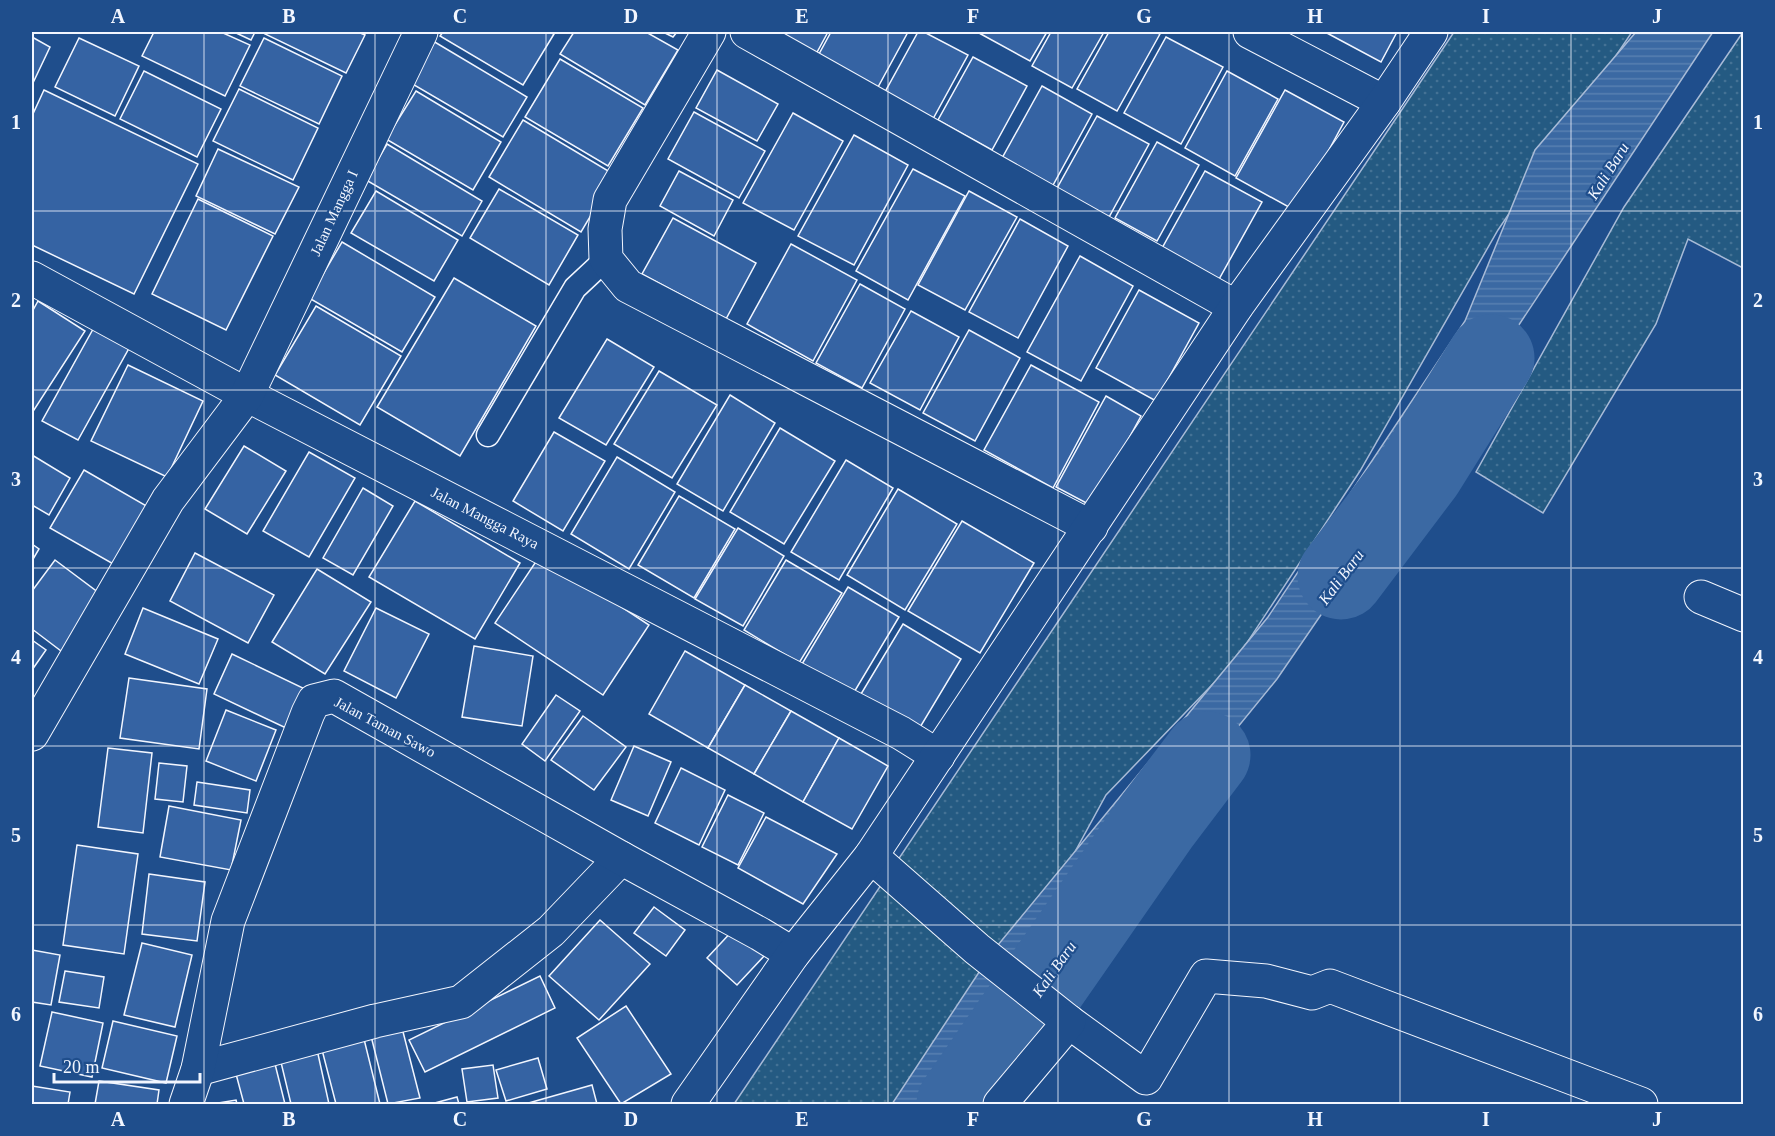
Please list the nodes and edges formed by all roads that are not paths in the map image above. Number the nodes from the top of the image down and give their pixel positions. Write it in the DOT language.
graph roads {
  1 [pos="421,32"];
  2 [pos="709,32"];
  3 [pos="747,32"];
  4 [pos="1250,32"];
  5 [pos="1431,32"];
  6 [pos="1384,102"];
  7 [pos="606,259"];
  8 [pos="32,278"];
  9 [pos="1236,307"];
  10 [pos="248,395"];
  11 [pos="488,435"];
  12 [pos="1091,527"];
  13 [pos="1701,597"];
  14 [pos="1743,615"];
  15 [pos="32,734"];
  16 [pos="939,756"];
  17 [pos="871,856"];
  18 [pos="621,858"];
  19 [pos="793,954"];
  20 [pos="1069,1022"];
  21 [pos="198,1069"];
  22 [pos="186,1104"];
  23 [pos="688,1104"];
  24 [pos="1000,1104"];
  25 [pos="1641,1104"];
  1 -- 10 [label="street, Jalan Mangga I"];
  2 -- 7 [label="street"];
  3 -- 9 [label="street"];
  4 -- 6 [label="street"];
  5 -- 6 [label="street"];
  6 -- 9 [label="street"];
  7 -- 11 [label="lane"];
  7 -- 12 [label="street"];
  8 -- 10 [label="street, Jalan Mangga Raya"];
  9 -- 12 [label="street"];
  10 -- 15 [label="street, Jalan Mangga I"];
  10 -- 16 [label="street, Jalan Mangga Raya"];
  12 -- 16 [label="street"];
  13 -- 14 [label="street"];
  16 -- 17 [label="street"];
  17 -- 19 [label="street"];
  17 -- 20 [label="street"];
  18 -- 19 [label="street, Jalan Taman Sawo"];
  18 -- 21 [label="street"];
  18 -- 21 [label="street, Jalan Taman Sawo"];
  19 -- 23 [label="street"];
  20 -- 24 [label="street"];
  20 -- 25 [label="street"];
  21 -- 22 [label="street, Jalan Taman Sawo"];
}
